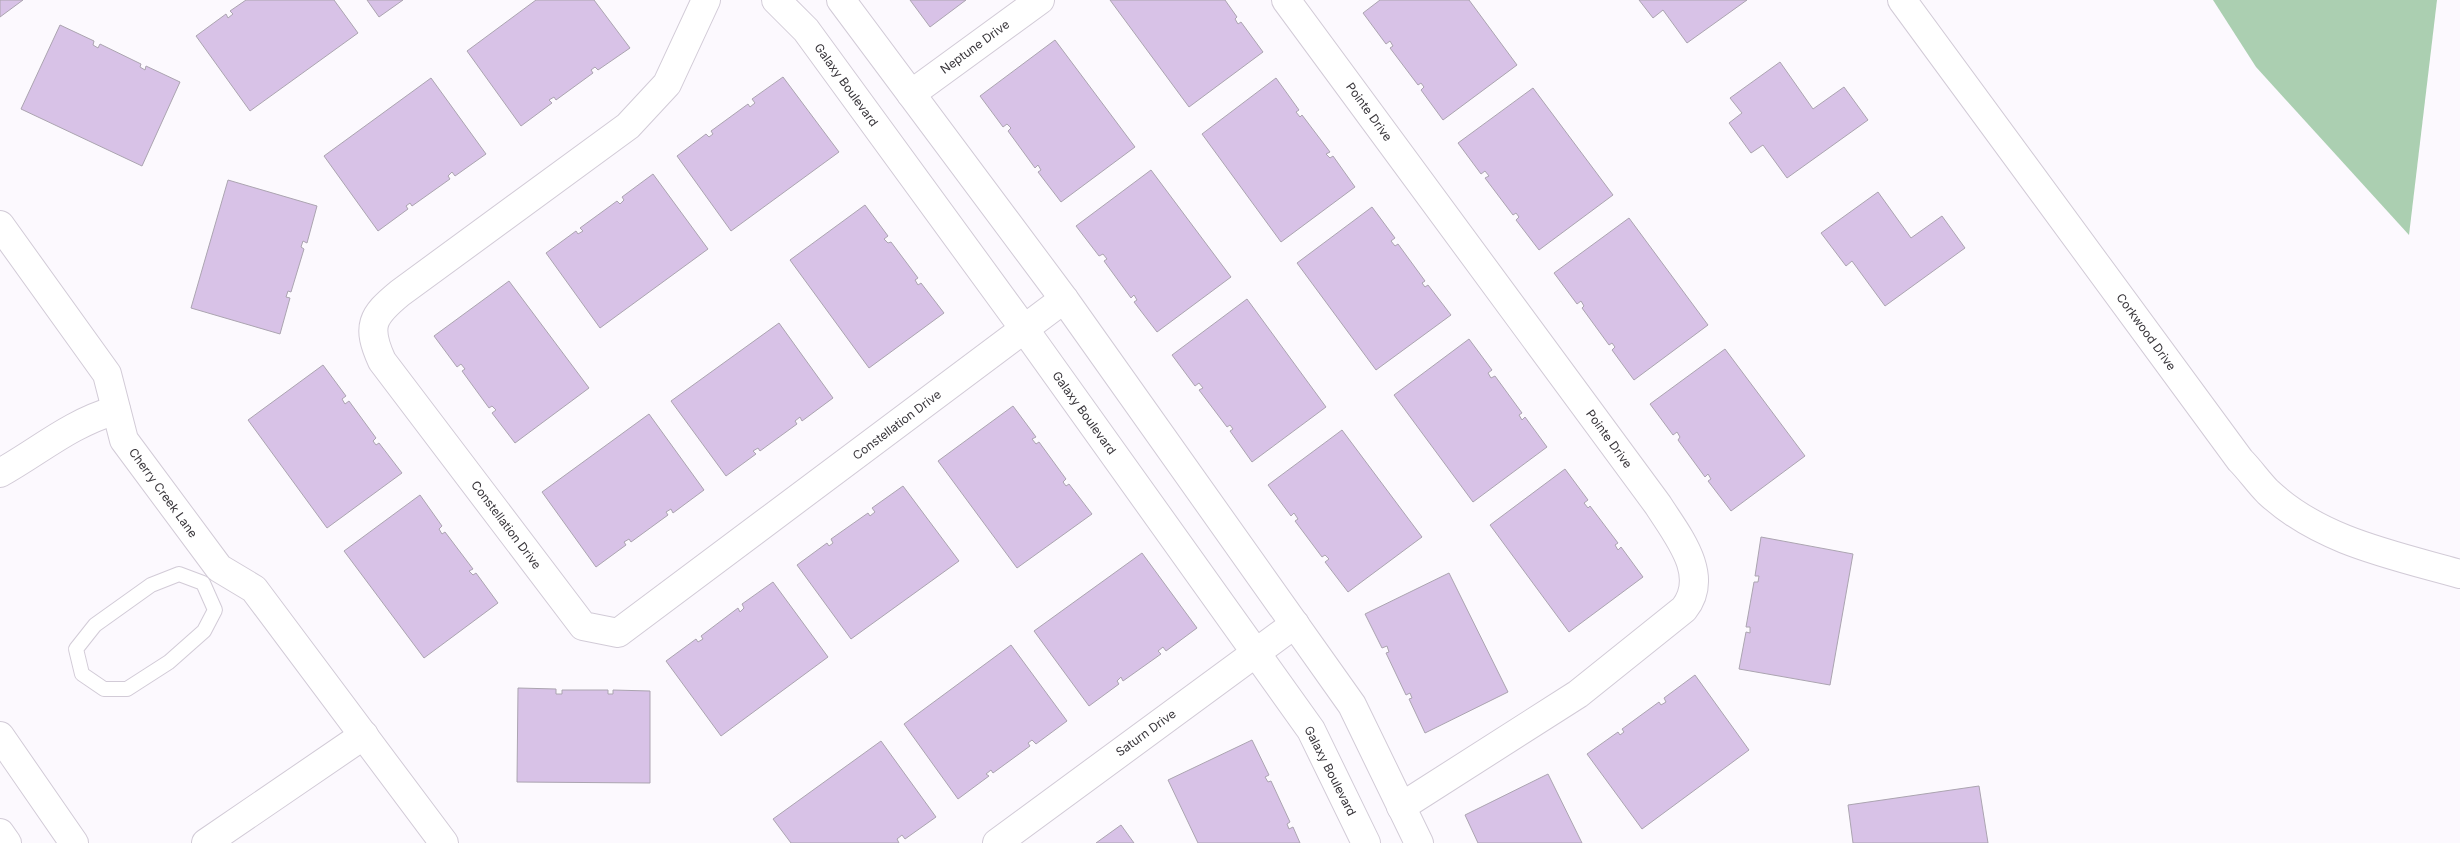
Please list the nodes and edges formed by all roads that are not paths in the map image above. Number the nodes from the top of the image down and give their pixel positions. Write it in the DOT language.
graph roads {
  1 [pos="706,0"];
  2 [pos="776,0"];
  3 [pos="841,0"];
  4 [pos="1040,0"];
  5 [pos="1286,0"];
  6 [pos="1902,0"];
  7 [pos="911,94"];
  8 [pos="0,225"];
  9 [pos="1064,299"];
  10 [pos="1025,330"];
  11 [pos="116,410"];
  12 [pos="0,474"];
  13 [pos="2460,574"];
  14 [pos="211,576"];
  15 [pos="1296,624"];
  16 [pos="1256,652"];
  17 [pos="364,735"];
  18 [pos="0,736"];
  19 [pos="1401,807"];
  20 [pos="0,833"];
  21 [pos="212,841"];
  22 [pos="7,843"];
  23 [pos="74,843"];
  24 [pos="444,843"];
  25 [pos="998,843"];
  26 [pos="1366,843"];
  27 [pos="1419,843"];
  1 -- 10 [label="street, Constellation Drive"];
  2 -- 10 [label="street, Galaxy Boulevard"];
  3 -- 7 [label="street"];
  4 -- 7 [label="street, Neptune Drive"];
  5 -- 19 [label="street, Pointe Drive"];
  6 -- 13 [label="street, Corkwood Drive"];
  7 -- 9 [label="street"];
  8 -- 11 [label="street, Cherry Creek Lane"];
  9 -- 10 [label="street, Constellation Drive"];
  9 -- 15 [label="street"];
  10 -- 16 [label="street, Galaxy Boulevard"];
  11 -- 12 [label="street"];
  11 -- 14 [label="street, Cherry Creek Lane"];
  14 -- 14 [label="lane"];
  14 -- 17 [label="street, Cherry Creek Lane"];
  15 -- 16 [label="street, Saturn Drive"];
  15 -- 19 [label="street"];
  16 -- 25 [label="street, Saturn Drive"];
  16 -- 26 [label="street, Galaxy Boulevard"];
  17 -- 21 [label="street"];
  17 -- 24 [label="street, Cherry Creek Lane"];
  18 -- 23 [label="street"];
  19 -- 27 [label="street"];
  20 -- 22 [label="street"];
}
